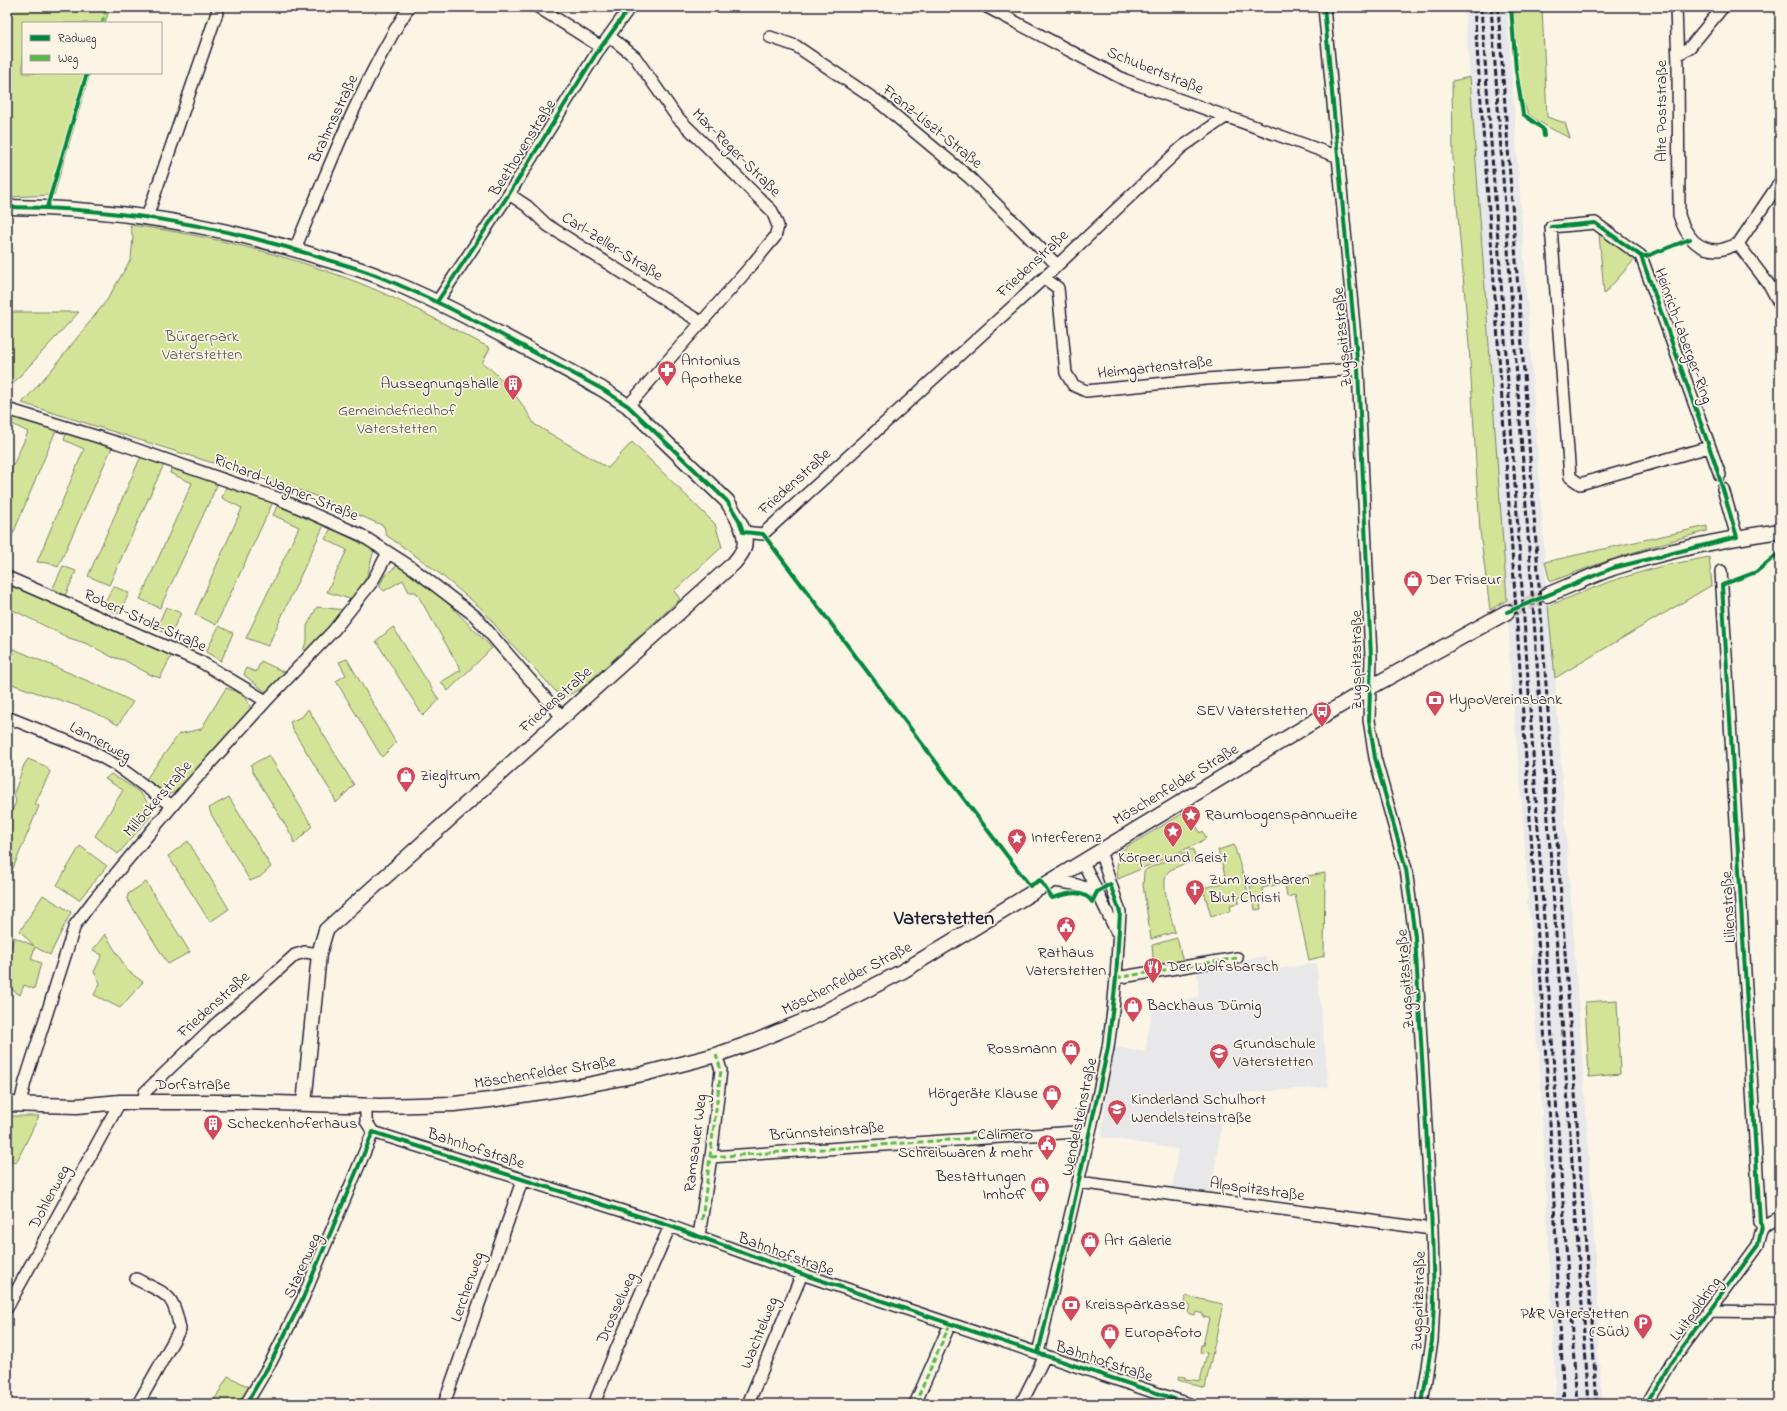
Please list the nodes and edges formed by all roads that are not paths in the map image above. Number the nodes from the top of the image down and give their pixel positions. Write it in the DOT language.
graph roads {
  1 [pos="219,7"];
  2 [pos="409,7"];
  3 [pos="538,7"];
  4 [pos="630,7"];
  5 [pos="988,7"];
  6 [pos="1324,7"];
  7 [pos="1676,7"];
  8 [pos="1723,7"];
  9 [pos="609,36"];
  10 [pos="770,37"];
  11 [pos="601,47"];
  12 [pos="1678,55"];
  13 [pos="1227,116"];
  14 [pos="1339,157"];
  15 [pos="1780,182"];
  16 [pos="509,194"];
  17 [pos="7,207"];
  18 [pos="147,217"];
  19 [pos="1738,244"];
  20 [pos="295,249"];
  21 [pos="1057,265"];
  22 [pos="1044,278"];
  23 [pos="438,302"];
  24 [pos="1780,305"];
  25 [pos="702,323"];
  26 [pos="1358,369"];
  27 [pos="628,406"];
  28 [pos="7,409"];
  29 [pos="1709,447"];
  30 [pos="1720,475"];
  31 [pos="1723,489"];
  32 [pos="1780,531"];
  33 [pos="743,532"];
  34 [pos="1737,537"];
  35 [pos="388,552"];
  36 [pos="1721,571"];
  37 [pos="7,577"];
  38 [pos="1547,594"];
  39 [pos="1507,612"];
  40 [pos="1369,688"];
  41 [pos="266,701"];
  42 [pos="7,717"];
  43 [pos="562,718"];
  44 [pos="172,806"];
  45 [pos="1100,851"];
  46 [pos="1083,862"];
  47 [pos="1054,880"];
  48 [pos="1097,892"];
  49 [pos="1118,935"];
  50 [pos="319,954"];
  51 [pos="1238,958"];
  52 [pos="1116,978"];
  53 [pos="716,1055"];
  54 [pos="120,1102"];
  55 [pos="143,1102"];
  56 [pos="14,1104"];
  57 [pos="304,1104"];
  58 [pos="373,1106"];
  59 [pos="1090,1131"];
  60 [pos="372,1132"];
  61 [pos="711,1157"];
  62 [pos="522,1181"];
  63 [pos="1078,1182"];
  64 [pos="1780,1217"];
  65 [pos="670,1226"];
  66 [pos="1762,1227"];
  67 [pos="1432,1229"];
  68 [pos="700,1236"];
  69 [pos="802,1274"];
  70 [pos="136,1279"];
  71 [pos="7,1308"];
  72 [pos="1708,1311"];
  73 [pos="1780,1312"];
  74 [pos="950,1324"];
  75 [pos="1042,1354"];
  76 [pos="138,1404"];
  77 [pos="246,1404"];
  78 [pos="444,1404"];
  79 [pos="594,1404"];
  80 [pos="748,1404"];
  81 [pos="915,1404"];
  82 [pos="1021,1404"];
  83 [pos="1188,1404"];
  84 [pos="1422,1404"];
  85 [pos="1647,1404"];
  1 -- 18 [label="street"];
  2 -- 20 [label="street, Brahmsstraße"];
  3 -- 11 [label="street"];
  4 -- 9 [label="street, Beethovenstraße"];
  5 -- 13 [label="street, Schubertstraße"];
  6 -- 14 [label="street, Zugspitzstraße"];
  7 -- 12 [label="street, Alte Poststraße"];
  8 -- 12 [label="street"];
  9 -- 11 [label="street, Beethovenstraße"];
  9 -- 25 [label="street, Max-Reger-Straße"];
  10 -- 21 [label="street, Franz-Liszt-Straße"];
  11 -- 16 [label="street, Beethovenstraße"];
  12 -- 19 [label="street, Alte Poststraße"];
  13 -- 14 [label="street"];
  13 -- 21 [label="street, Friedenstraße"];
  14 -- 26 [label="street, Zugspitzstraße"];
  15 -- 19 [label="street"];
  16 -- 23 [label="street, Beethovenstraße"];
  16 -- 25 [label="street, Carl-Zeller-Straße"];
  17 -- 18 [label="street"];
  18 -- 20 [label="street"];
  19 -- 24 [label="street"];
  20 -- 23 [label="street"];
  21 -- 22 [label="street, Friedenstraße"];
  22 -- 26 [label="street, Heimgartenstraße"];
  22 -- 33 [label="street, Friedenstraße"];
  23 -- 27 [label="street"];
  25 -- 27 [label="street, Max-Reger-Straße"];
  26 -- 40 [label="street, Zugspitzstraße"];
  27 -- 33 [label="street"];
  28 -- 35 [label="street, Richard-Wagner-Straße"];
  29 -- 29 [label="street, Heinrich-Laberger-Ring"];
  29 -- 30 [label="street, Heinrich-Laberger-Ring"];
  31 -- 34 [label="street"];
  32 -- 34 [label="street"];
  33 -- 43 [label="street, Friedenstraße"];
  34 -- 38 [label="street"];
  35 -- 41 [label="street, Millöckerstraße"];
  35 -- 43 [label="street, Richard-Wagner-Straße"];
  36 -- 66 [label="street, Lilienstraße"];
  37 -- 41 [label="street, Robert-Stolz-Straße"];
  39 -- 40 [label="street, Möschenfelder Straße"];
  40 -- 45 [label="street, Möschenfelder Straße"];
  40 -- 67 [label="street, Zugspitzstraße"];
  41 -- 44 [label="street, Millöckerstraße"];
  42 -- 44 [label="street, Lannerweg"];
  43 -- 50 [label="street, Friedenstraße"];
  44 -- 56 [label="street, Millöckerstraße"];
  45 -- 46 [label="street, Möschenfelder Straße"];
  45 -- 49 [label="street, Wendelsteinstraße"];
  46 -- 47 [label="street, Möschenfelder Straße"];
  46 -- 48 [label="street, Wendelsteinstraße"];
  47 -- 48 [label="street"];
  47 -- 53 [label="street, Möschenfelder Straße"];
  48 -- 49 [label="street, Wendelsteinstraße"];
  49 -- 52 [label="street, Wendelsteinstraße"];
  50 -- 55 [label="street, Friedenstraße"];
  50 -- 57 [label="street, Friedenstraße"];
  51 -- 52 [label="street"];
  52 -- 59 [label="street, Wendelsteinstraße"];
  53 -- 58 [label="street, Möschenfelder Straße"];
  53 -- 61 [label="street, Ramsauer Weg"];
  54 -- 55 [label="street, Dorfstraße"];
  54 -- 56 [label="street, Dorfstraße"];
  54 -- 71 [label="street, Dohlenweg"];
  55 -- 57 [label="street, Dorfstraße"];
  57 -- 58 [label="street, Dorfstraße"];
  58 -- 60 [label="street"];
  59 -- 61 [label="street, Brünnsteinstraße"];
  59 -- 63 [label="street, Wendelsteinstraße"];
  60 -- 62 [label="street, Bahnhofstraße"];
  60 -- 77 [label="street, Starenweg"];
  61 -- 68 [label="street, Ramsauer Weg"];
  62 -- 65 [label="street, Bahnhofstraße"];
  62 -- 78 [label="street, Lerchenweg"];
  63 -- 67 [label="street, Alpspitzstraße"];
  63 -- 75 [label="street, Wendelsteinstraße"];
  64 -- 66 [label="street"];
  65 -- 68 [label="street, Bahnhofstraße"];
  65 -- 79 [label="street, Drosselweg"];
  66 -- 72 [label="street, Luitpoldring"];
  67 -- 84 [label="street, Zugspitzstraße"];
  68 -- 69 [label="street, Bahnhofstraße"];
  69 -- 74 [label="street, Bahnhofstraße"];
  69 -- 80 [label="street, Wachtelweg"];
  70 -- 76 [label="street"];
  72 -- 73 [label="street"];
  72 -- 85 [label="street, Luitpoldring"];
  74 -- 75 [label="street, Bahnhofstraße"];
  74 -- 81 [label="street"];
  75 -- 82 [label="street, Wendelsteinstraße"];
  75 -- 83 [label="street, Bahnhofstraße"];
}
